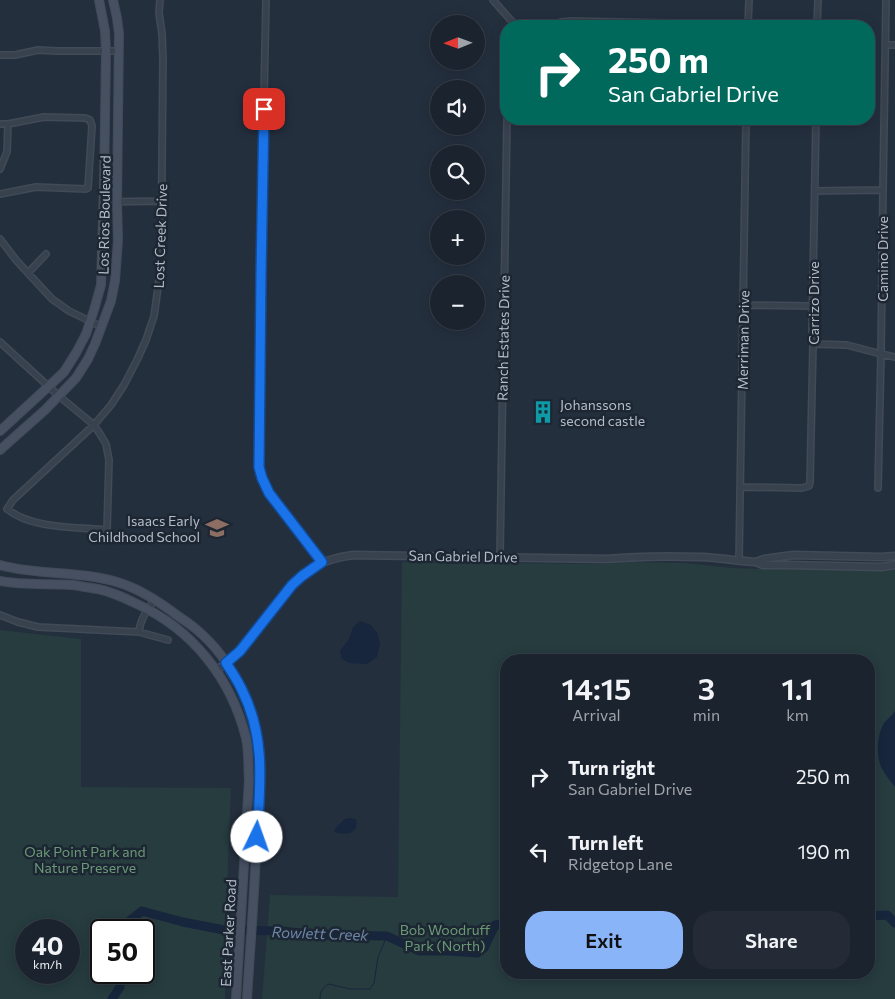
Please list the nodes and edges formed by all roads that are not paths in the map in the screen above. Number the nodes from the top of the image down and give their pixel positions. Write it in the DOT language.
graph roads {
  1 [pos="99,0"];
  2 [pos="113,0"];
  3 [pos="160,0"];
  4 [pos="266,0"];
  5 [pos="493,0"];
  6 [pos="749,0"];
  7 [pos="818,0"];
  8 [pos="886,0"];
  9 [pos="511,20"];
  10 [pos="748,20"];
  11 [pos="818,20"];
  12 [pos="886,45"];
  13 [pos="895,45"];
  14 [pos="106,50"];
  15 [pos="119,51"];
  16 [pos="0,55"];
  17 [pos="0,124"];
  18 [pos="8,124"];
  19 [pos="507,125"];
  20 [pos="746,125"];
  21 [pos="816,125"];
  22 [pos="0,169"];
  23 [pos="883,190"];
  24 [pos="815,191"];
  25 [pos="0,194"];
  26 [pos="162,201"];
  27 [pos="104,202"];
  28 [pos="117,202"];
  29 [pos="0,239"];
  30 [pos="46,254"];
  31 [pos="28,273"];
  32 [pos="743,305"];
  33 [pos="812,306"];
  34 [pos="90,321"];
  35 [pos="102,326"];
  36 [pos="0,342"];
  37 [pos="813,344"];
  38 [pos="881,354"];
  39 [pos="895,357"];
  40 [pos="49,386"];
  41 [pos="59,396"];
  42 [pos="94,425"];
  43 [pos="0,431"];
  44 [pos="0,450"];
  45 [pos="740,487"];
  46 [pos="878,488"];
  47 [pos="500,556"];
  48 [pos="895,556"];
  49 [pos="739,561"];
  50 [pos="322,562"];
  51 [pos="756,562"];
  52 [pos="0,565"];
  53 [pos="895,565"];
  54 [pos="0,581"];
  55 [pos="154,599"];
  56 [pos="148,609"];
  57 [pos="0,615"];
  58 [pos="139,632"];
  59 [pos="168,640"];
  60 [pos="226,663"];
  61 [pos="217,670"];
  62 [pos="254,722"];
  63 [pos="242,726"];
  64 [pos="249,780"];
  65 [pos="260,780"];
  66 [pos="236,999"];
  67 [pos="247,999"];
  1 -- 14 [label="main road, Los Rios Boulevard"];
  2 -- 15 [label="main road, Los Rios Boulevard"];
  3 -- 26 [label="street, Lost Creek Drive"];
  4 -- 50 [label="street"];
  5 -- 9 [label="street"];
  6 -- 10 [label="street"];
  7 -- 11 [label="street"];
  8 -- 12 [label="street, Camino Drive"];
  12 -- 13 [label="street"];
  12 -- 23 [label="street, Camino Drive"];
  14 -- 15 [label="street"];
  14 -- 16 [label="street"];
  14 -- 27 [label="main road, Los Rios Boulevard"];
  15 -- 28 [label="main road, Los Rios Boulevard"];
  17 -- 18 [label="street"];
  18 -- 22 [label="street"];
  18 -- 25 [label="street"];
  19 -- 47 [label="street, Ranch Estates Drive"];
  20 -- 32 [label="street, Merriman Drive"];
  21 -- 24 [label="street, Carrizo Drive"];
  23 -- 24 [label="street"];
  23 -- 38 [label="street, Camino Drive"];
  24 -- 33 [label="street, Carrizo Drive"];
  26 -- 28 [label="street"];
  26 -- 42 [label="street, Lost Creek Drive"];
  27 -- 28 [label="street"];
  27 -- 34 [label="main road, Los Rios Boulevard"];
  28 -- 35 [label="main road, Los Rios Boulevard"];
  29 -- 31 [label="street"];
  30 -- 31 [label="street"];
  31 -- 34 [label="street"];
  32 -- 33 [label="street"];
  32 -- 45 [label="street, Merriman Drive"];
  33 -- 37 [label="street, Carrizo Drive"];
  34 -- 35 [label="street"];
  34 -- 40 [label="main road, Los Rios Boulevard"];
  35 -- 41 [label="main road, Los Rios Boulevard"];
  36 -- 40 [label="street"];
  37 -- 38 [label="street"];
  37 -- 45 [label="street, Carrizo Drive"];
  38 -- 39 [label="street"];
  38 -- 46 [label="street, Camino Drive"];
  40 -- 41 [label="street"];
  40 -- 43 [label="main road, Los Rios Boulevard"];
  41 -- 42 [label="street"];
  41 -- 44 [label="main road, Los Rios Boulevard"];
  42 -- 42 [label="street, Lost Creek Drive"];
  45 -- 49 [label="street, Merriman Drive"];
  47 -- 49 [label="street, San Gabriel Drive"];
  47 -- 50 [label="street, San Gabriel Drive"];
  48 -- 51 [label="street, San Gabriel Drive"];
  49 -- 51 [label="street, San Gabriel Drive"];
  50 -- 60 [label="street, San Gabriel Drive"];
  51 -- 53 [label="street, San Gabriel Drive"];
  52 -- 55 [label="main road, East Parker Road"];
  54 -- 56 [label="main road, East Parker Road"];
  55 -- 56 [label="street"];
  55 -- 60 [label="main road, East Parker Road"];
  56 -- 58 [label="street"];
  56 -- 61 [label="main road, East Parker Road"];
  57 -- 58 [label="street"];
  58 -- 59 [label="street"];
  60 -- 61 [label="street, San Gabriel Drive"];
  60 -- 62 [label="main road, East Parker Road"];
  61 -- 63 [label="main road, East Parker Road"];
  62 -- 63 [label="main road"];
  62 -- 65 [label="main road, East Parker Road"];
  63 -- 64 [label="main road, East Parker Road"];
  64 -- 65 [label="main road"];
  64 -- 66 [label="main road, East Parker Road"];
  65 -- 67 [label="main road, East Parker Road"];
}
